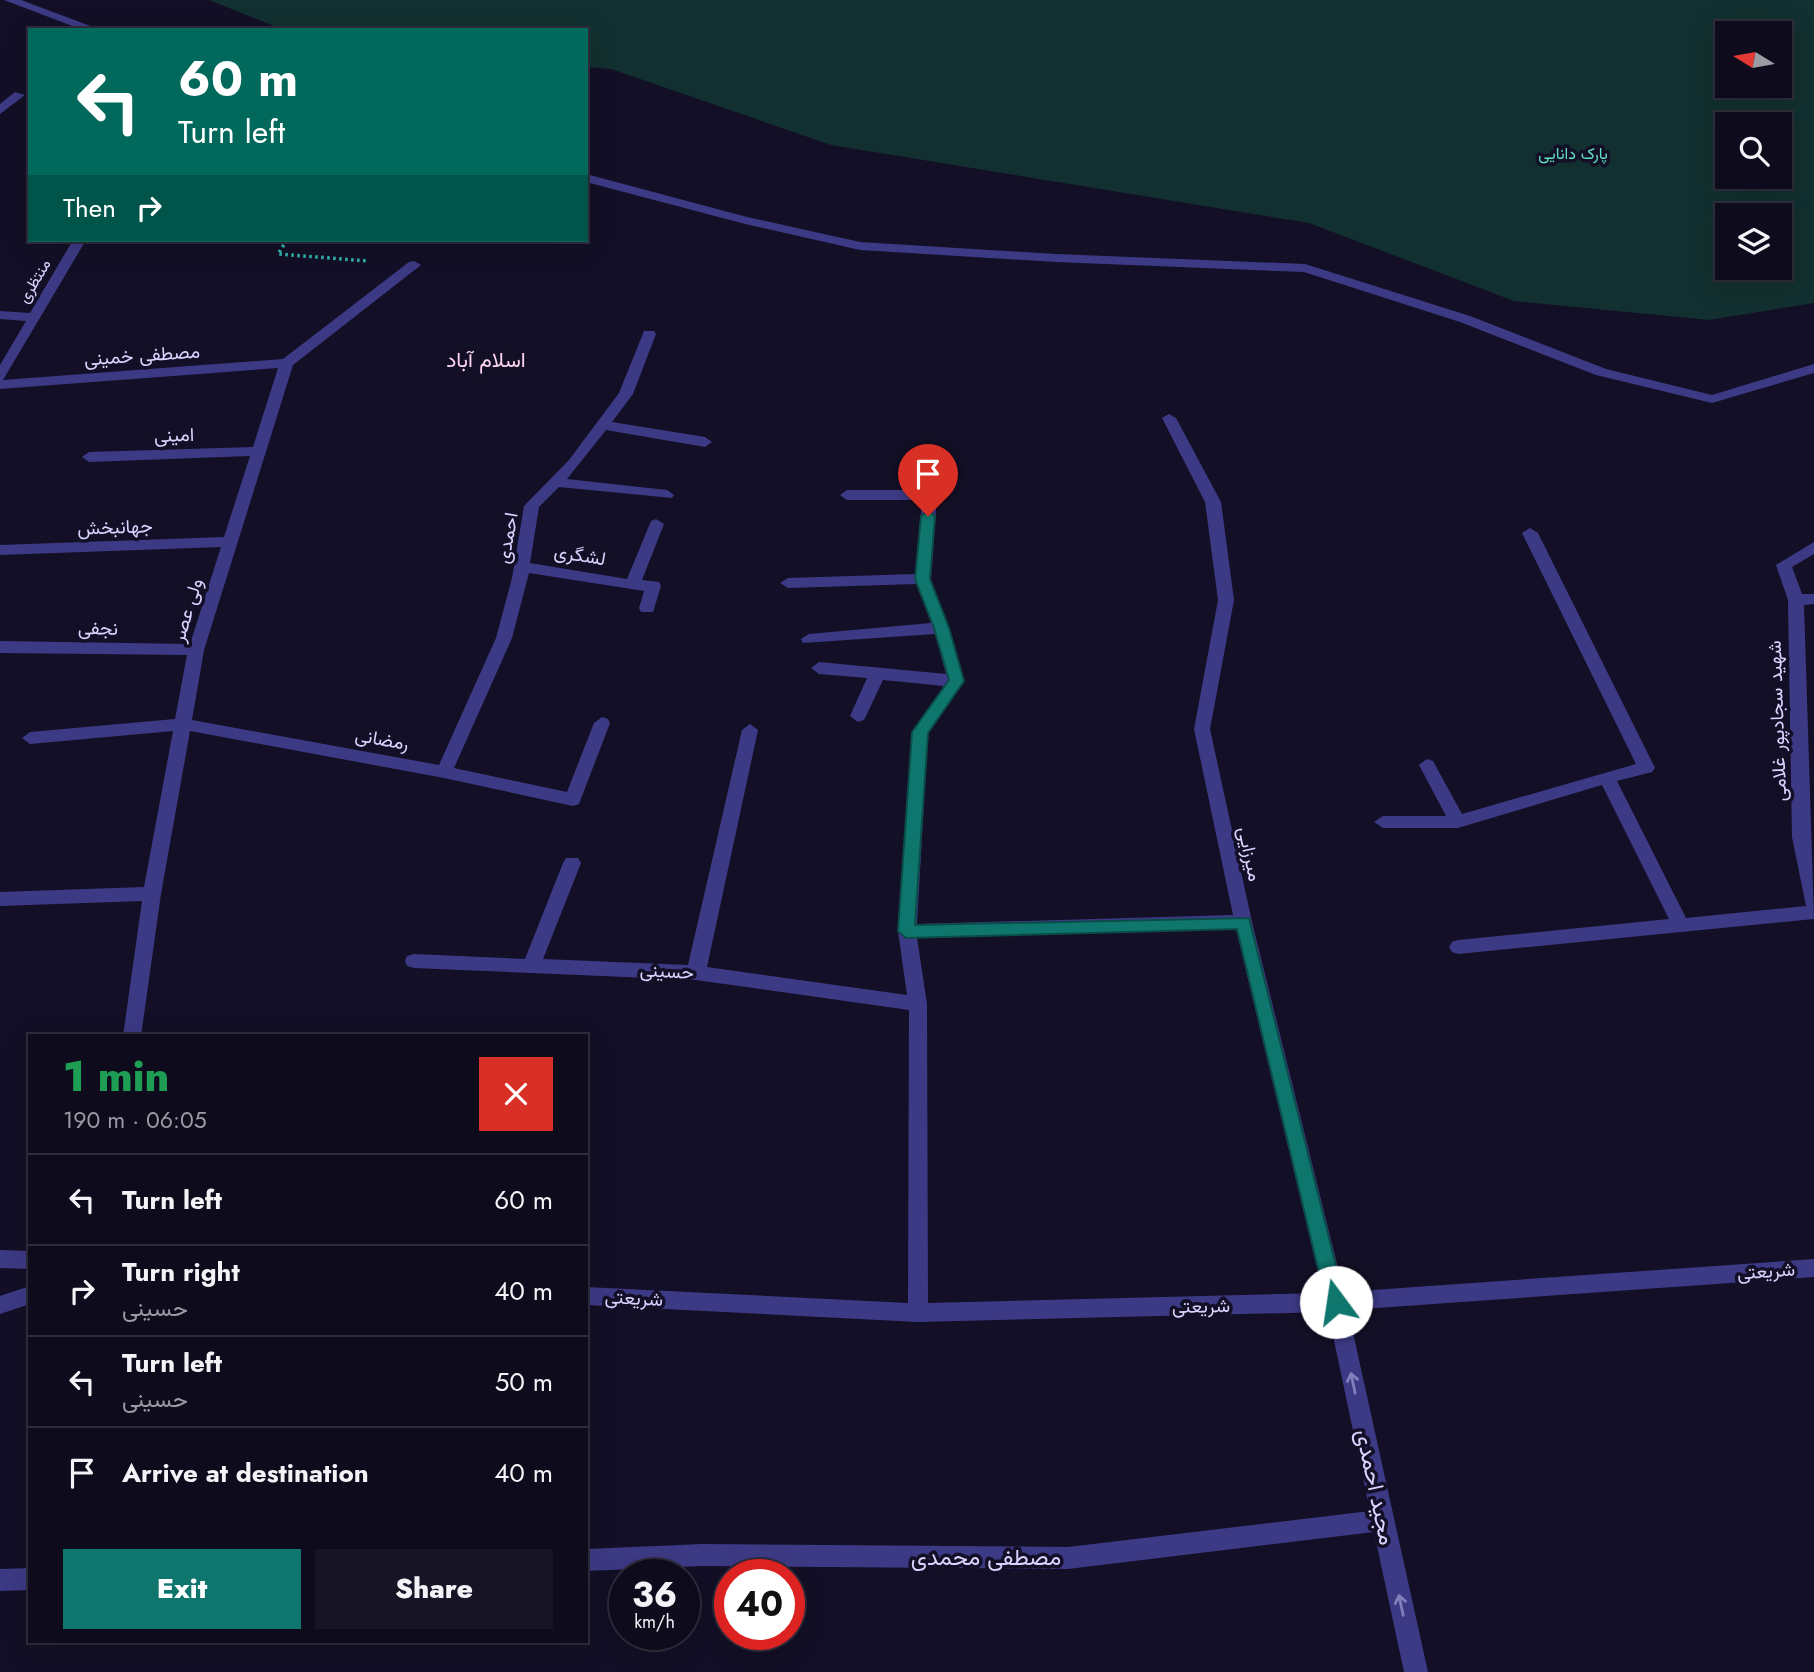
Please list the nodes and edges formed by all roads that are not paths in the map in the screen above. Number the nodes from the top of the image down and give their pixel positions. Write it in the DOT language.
graph roads {
  1 [pos="10,0"];
  2 [pos="89,28"];
  3 [pos="19,96"];
  4 [pos="0,110"];
  5 [pos="588,178"];
  6 [pos="78,242"];
  7 [pos="414,265"];
  8 [pos="0,315"];
  9 [pos="33,317"];
  10 [pos="649,334"];
  11 [pos="287,363"];
  12 [pos="1814,368"];
  13 [pos="0,377"];
  14 [pos="0,385"];
  15 [pos="1169,418"];
  16 [pos="603,425"];
  17 [pos="705,442"];
  18 [pos="260,451"];
  19 [pos="89,457"];
  20 [pos="932,470"];
  21 [pos="556,481"];
  22 [pos="667,495"];
  23 [pos="847,495"];
  24 [pos="930,495"];
  25 [pos="656,524"];
  26 [pos="1530,533"];
  27 [pos="231,542"];
  28 [pos="1811,548"];
  29 [pos="0,550"];
  30 [pos="521,568"];
  31 [pos="923,579"];
  32 [pos="788,583"];
  33 [pos="632,584"];
  34 [pos="1814,599"];
  35 [pos="1796,600"];
  36 [pos="647,608"];
  37 [pos="941,628"];
  38 [pos="809,639"];
  39 [pos="0,648"];
  40 [pos="196,650"];
  41 [pos="819,668"];
  42 [pos="878,673"];
  43 [pos="956,681"];
  44 [pos="1807,713"];
  45 [pos="858,716"];
  46 [pos="602,723"];
  47 [pos="183,724"];
  48 [pos="750,730"];
  49 [pos="30,738"];
  50 [pos="1427,765"];
  51 [pos="444,772"];
  52 [pos="1607,777"];
  53 [pos="1383,822"];
  54 [pos="1458,822"];
  55 [pos="1808,837"];
  56 [pos="572,863"];
  57 [pos="152,894"];
  58 [pos="0,899"];
  59 [pos="1814,904"];
  60 [pos="1814,912"];
  61 [pos="1243,922"];
  62 [pos="1681,925"];
  63 [pos="906,931"];
  64 [pos="1458,947"];
  65 [pos="414,961"];
  66 [pos="532,965"];
  67 [pos="696,972"];
  68 [pos="918,1004"];
  69 [pos="132,1034"];
  70 [pos="0,1259"];
  71 [pos="28,1260"];
  72 [pos="1814,1268"];
  73 [pos="28,1296"];
  74 [pos="588,1296"];
  75 [pos="1336,1302"];
  76 [pos="0,1305"];
  77 [pos="918,1313"];
  78 [pos="1383,1520"];
  79 [pos="588,1560"];
  80 [pos="28,1579"];
  81 [pos="0,1580"];
  82 [pos="1416,1672"];
  1 -- 2 [label="street"];
  3 -- 4 [label="street"];
  5 -- 12 [label="street"];
  6 -- 9 [label="street, منتظری"];
  7 -- 11 [label="street"];
  8 -- 9 [label="street"];
  9 -- 13 [label="street, منتظری"];
  10 -- 16 [label="street, احمدی"];
  11 -- 14 [label="street, مصطفی خمینی"];
  11 -- 18 [label="street, ولی عصر"];
  15 -- 61 [label="street, میرزایی"];
  16 -- 17 [label="street"];
  16 -- 21 [label="street, احمدی"];
  18 -- 19 [label="street, امینی"];
  18 -- 27 [label="street, ولی عصر"];
  20 -- 24 [label="street"];
  21 -- 22 [label="street"];
  21 -- 30 [label="street, احمدی"];
  23 -- 24 [label="street"];
  24 -- 31 [label="street"];
  25 -- 33 [label="street"];
  26 -- 52 [label="street"];
  27 -- 29 [label="street, جهانبخش"];
  27 -- 40 [label="street, ولی عصر"];
  28 -- 35 [label="street, شهید سجادپور غلامی"];
  30 -- 33 [label="street, لشگری"];
  30 -- 51 [label="street, احمدی"];
  31 -- 32 [label="street"];
  31 -- 37 [label="street"];
  33 -- 36 [label="street"];
  34 -- 35 [label="street"];
  35 -- 44 [label="street, شهید سجادپور غلامی"];
  37 -- 38 [label="street"];
  37 -- 43 [label="street"];
  39 -- 40 [label="street, نجفی"];
  40 -- 47 [label="street, ولی عصر"];
  41 -- 42 [label="street"];
  42 -- 43 [label="street"];
  42 -- 45 [label="street"];
  43 -- 63 [label="street"];
  44 -- 55 [label="street, شهید سجادپور غلامی"];
  46 -- 51 [label="street, رمضانی"];
  47 -- 49 [label="street, رمضانی"];
  47 -- 51 [label="street, رمضانی"];
  47 -- 57 [label="street, ولی عصر"];
  48 -- 67 [label="street"];
  50 -- 54 [label="street"];
  52 -- 54 [label="street"];
  52 -- 62 [label="street"];
  53 -- 54 [label="street"];
  55 -- 59 [label="street, شهید سجادپور غلامی"];
  56 -- 66 [label="street"];
  57 -- 58 [label="street"];
  57 -- 69 [label="street, ولی عصر"];
  60 -- 62 [label="street"];
  61 -- 63 [label="street"];
  61 -- 75 [label="street, میرزایی"];
  62 -- 64 [label="street"];
  63 -- 68 [label="street"];
  65 -- 66 [label="street, حسینی"];
  66 -- 67 [label="street, حسینی"];
  67 -- 68 [label="street, حسینی"];
  68 -- 77 [label="street"];
  70 -- 71 [label="street"];
  72 -- 75 [label="street, شریعتی"];
  73 -- 76 [label="street"];
  74 -- 77 [label="street, شریعتی"];
  75 -- 77 [label="street, شریعتی"];
  78 -- 75 [label="street, مجید احمدی, one-way"];
  78 -- 79 [label="street, مصطفی محمدی"];
  82 -- 78 [label="street, مجید احمدی, one-way"];
  80 -- 81 [label="street"];
}
